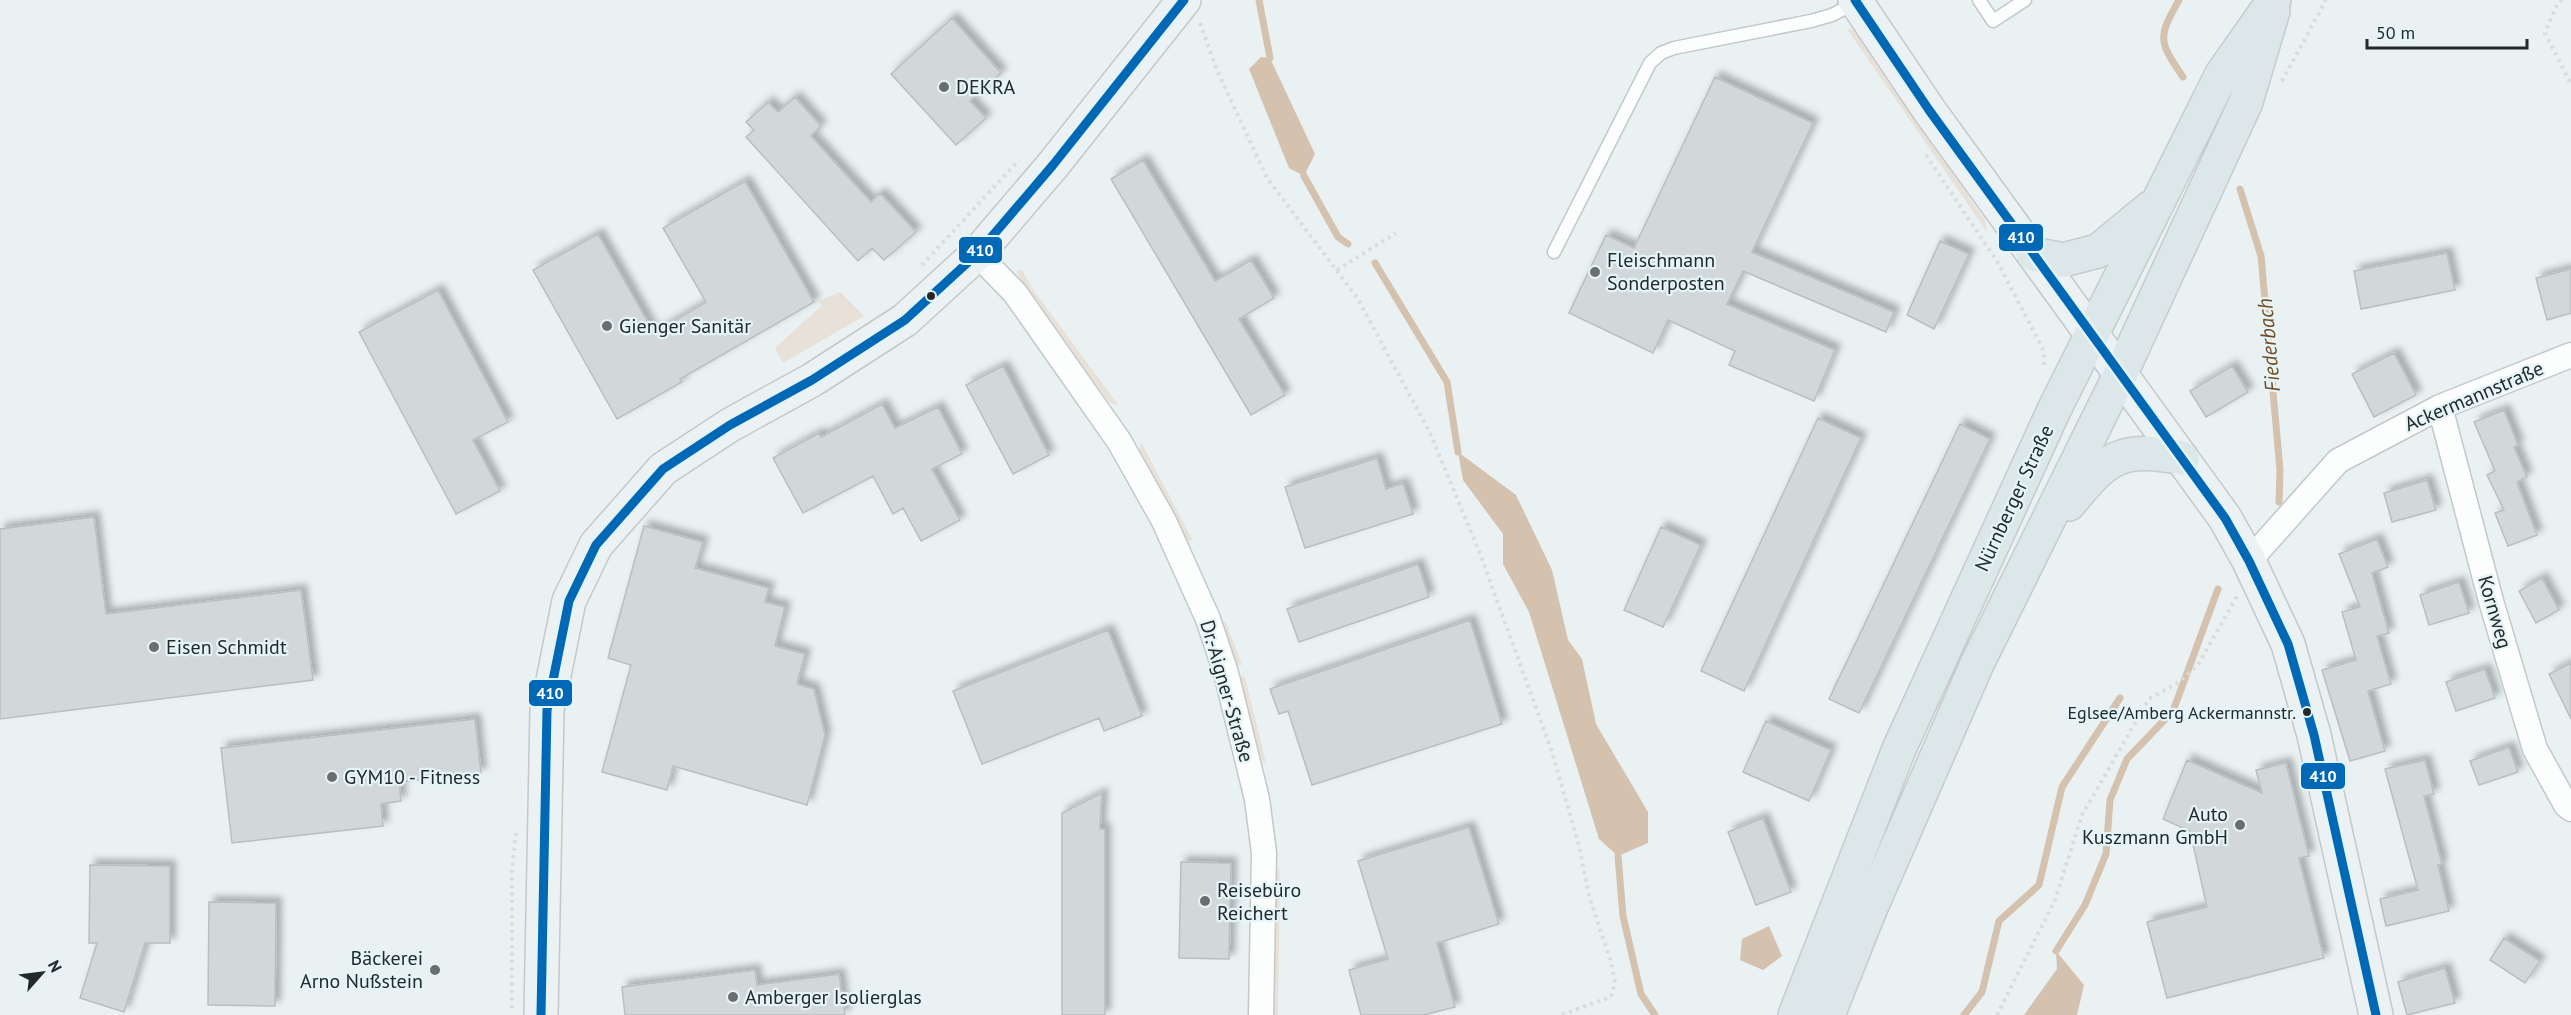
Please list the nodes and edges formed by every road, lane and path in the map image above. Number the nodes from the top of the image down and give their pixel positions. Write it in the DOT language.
graph roads {
  1 [pos="1979,0"];
  2 [pos="2025,0"];
  3 [pos="2275,0"];
  4 [pos="2326,0"];
  5 [pos="2562,0"];
  6 [pos="1856,1"];
  7 [pos="1191,10"];
  8 [pos="2282,82"];
  9 [pos="2571,84"];
  10 [pos="1027,152"];
  11 [pos="1925,154"];
  12 [pos="2162,196"];
  13 [pos="1396,234"];
  14 [pos="1554,252"];
  15 [pos="977,254"];
  16 [pos="2033,254"];
  17 [pos="1336,270"];
  18 [pos="916,272"];
  19 [pos="2092,335"];
  20 [pos="2571,355"];
  21 [pos="2121,374"];
  22 [pos="2045,375"];
  23 [pos="2440,407"];
  24 [pos="2182,458"];
  25 [pos="2025,564"];
  26 [pos="2244,575"];
  27 [pos="2245,598"];
  28 [pos="2571,809"];
  29 [pos="517,822"];
  30 [pos="512,1015"];
  31 [pos="541,1015"];
  32 [pos="1261,1015"];
  33 [pos="1561,1015"];
  34 [pos="1795,1015"];
  35 [pos="1828,1015"];
  36 [pos="1997,1015"];
  37 [pos="2376,1015"];
  1 -- 2 [label="lane"];
  3 -- 12 [label="main road, Nürnberger Straße"];
  3 -- 21 [label="main road, Nürnberger Straße"];
  4 -- 8 [label="path"];
  5 -- 9 [label="path"];
  6 -- 14 [label="lane"];
  6 -- 16 [label="street"];
  7 -- 15 [label="street"];
  7 -- 17 [label="path"];
  10 -- 18 [label="path"];
  11 -- 22 [label="path"];
  12 -- 16 [label="main road"];
  12 -- 19 [label="main road, Nürnberger Straße"];
  13 -- 17 [label="path"];
  15 -- 31 [label="street"];
  15 -- 32 [label="street, Dr.-Aigner-Straße"];
  16 -- 19 [label="street"];
  17 -- 33 [label="path"];
  19 -- 21 [label="street"];
  19 -- 34 [label="main road, Nürnberger Straße"];
  20 -- 23 [label="street, Ackermannstraße"];
  21 -- 24 [label="street"];
  21 -- 25 [label="main road, Nürnberger Straße"];
  23 -- 26 [label="street, Ackermannstraße"];
  23 -- 28 [label="street, Kornweg"];
  24 -- 25 [label="main road"];
  24 -- 26 [label="street"];
  25 -- 35 [label="main road, Nürnberger Straße"];
  26 -- 27 [label="path"];
  26 -- 36 [label="path"];
  26 -- 37 [label="street"];
  29 -- 30 [label="path"];
}
